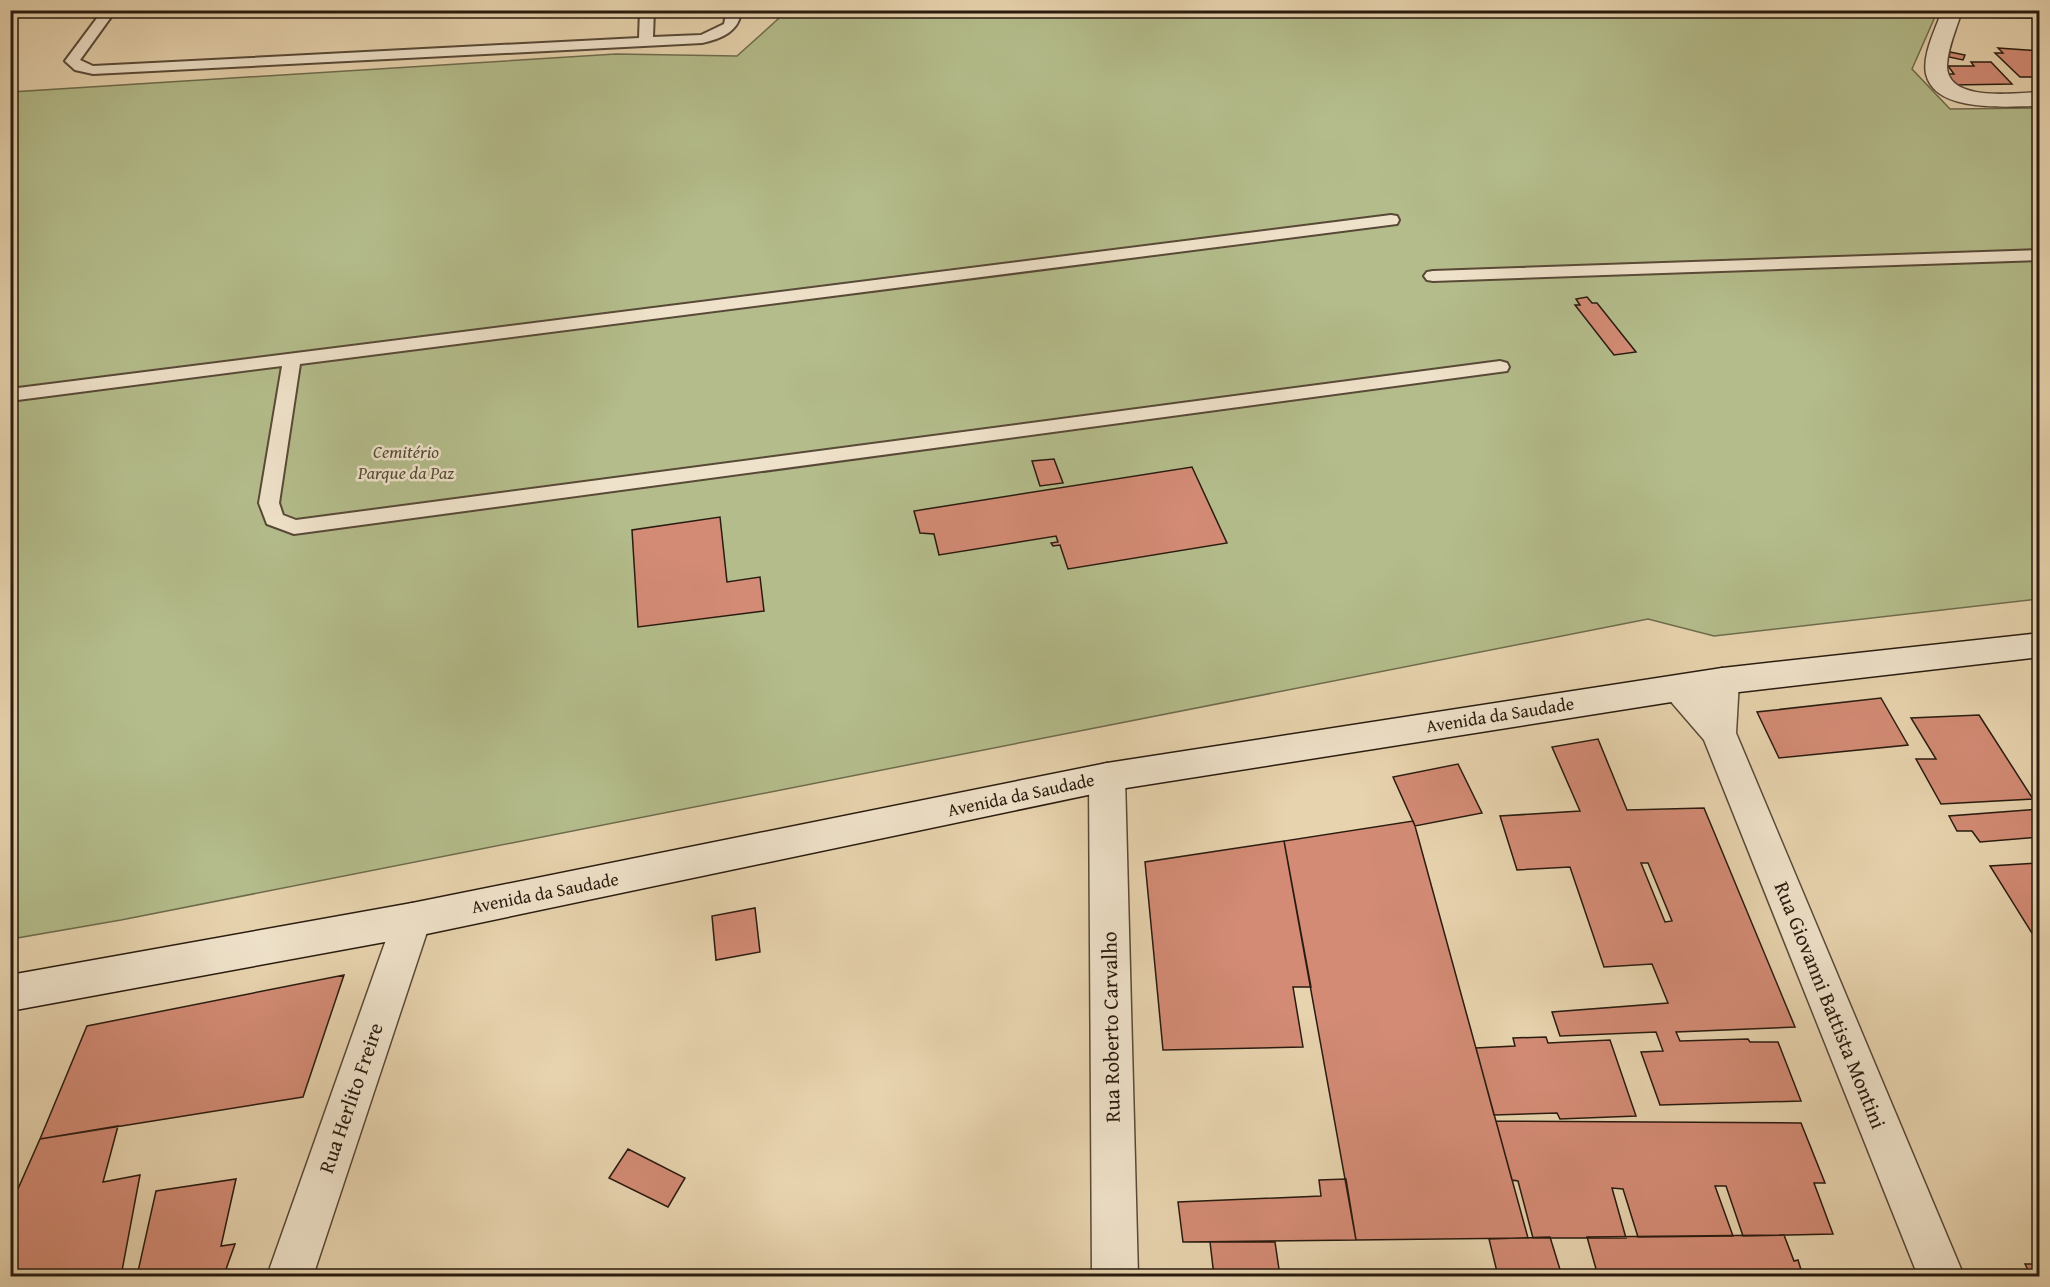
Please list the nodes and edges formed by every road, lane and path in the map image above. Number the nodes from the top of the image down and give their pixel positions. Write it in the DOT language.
graph roads {
  1 [pos="110,10"];
  2 [pos="647,10"];
  3 [pos="734,10"];
  4 [pos="1952,10"];
  5 [pos="646,42"];
  6 [pos="2040,99"];
  7 [pos="1391,219"];
  8 [pos="2040,255"];
  9 [pos="1433,276"];
  10 [pos="292,359"];
  11 [pos="1500,367"];
  12 [pos="10,395"];
  13 [pos="2040,645"];
  14 [pos="1722,681"];
  15 [pos="1678,687"];
  16 [pos="1719,733"];
  17 [pos="1107,777"];
  18 [pos="412,920"];
  19 [pos="10,993"];
  20 [pos="290,1276"];
  21 [pos="1115,1276"];
  22 [pos="1941,1276"];
  1 -- 5 [label="lane"];
  2 -- 5 [label="lane"];
  3 -- 5 [label="lane"];
  4 -- 6 [label="street"];
  7 -- 10 [label="lane"];
  8 -- 9 [label="lane"];
  10 -- 11 [label="lane"];
  10 -- 12 [label="lane"];
  13 -- 14 [label="street, Avenida da Saudade"];
  14 -- 15 [label="street, Avenida da Saudade"];
  14 -- 16 [label="street, Rua Giovanni Battista Montini"];
  15 -- 16 [label="street, Rua Giovanni Battista Montini"];
  15 -- 17 [label="street, Avenida da Saudade"];
  16 -- 22 [label="street, Rua Giovanni Battista Montini"];
  17 -- 18 [label="street, Avenida da Saudade"];
  17 -- 21 [label="street, Rua Roberto Carvalho"];
  18 -- 19 [label="street, Avenida da Saudade"];
  18 -- 20 [label="street, Rua Herlito Freire"];
}
